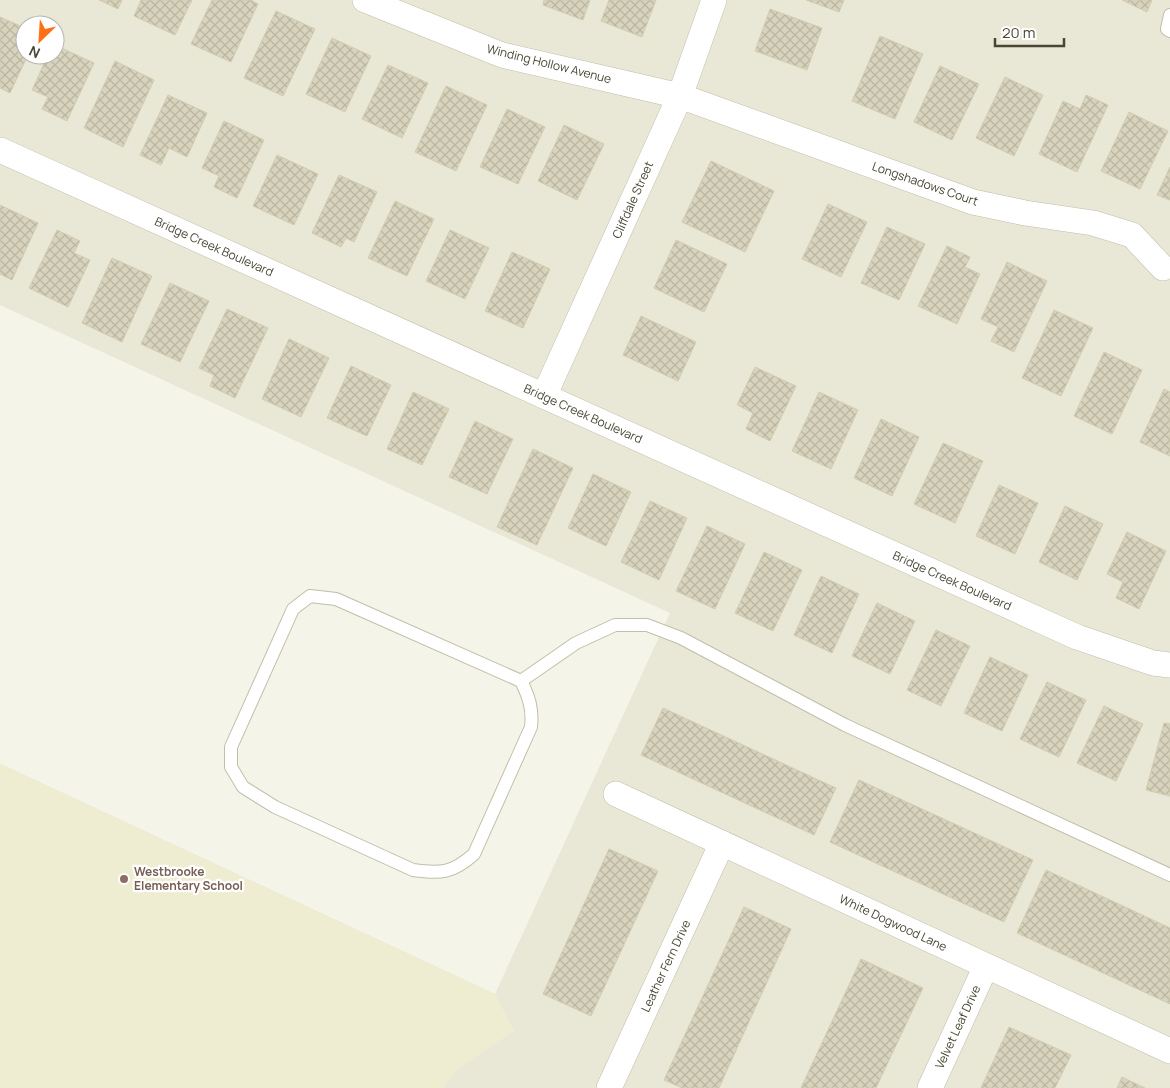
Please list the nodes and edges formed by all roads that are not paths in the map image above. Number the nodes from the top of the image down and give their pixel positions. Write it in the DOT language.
graph roads {
  1 [pos="365,0"];
  2 [pos="714,0"];
  3 [pos="1170,15"];
  4 [pos="1170,31"];
  5 [pos="680,96"];
  6 [pos="0,150"];
  7 [pos="1164,268"];
  8 [pos="544,396"];
  9 [pos="1170,665"];
  10 [pos="521,681"];
  11 [pos="616,794"];
  12 [pos="722,843"];
  13 [pos="1170,875"];
  14 [pos="986,966"];
  15 [pos="1170,1051"];
  16 [pos="609,1088"];
  17 [pos="930,1088"];
  1 -- 5 [label="street, Winding Hollow Avenue"];
  2 -- 5 [label="street, Cliffdale Street"];
  3 -- 4 [label="lane"];
  5 -- 7 [label="street, Longshadows Court"];
  5 -- 8 [label="street, Cliffdale Street"];
  6 -- 8 [label="street, Bridge Creek Boulevard"];
  8 -- 9 [label="street, Bridge Creek Boulevard"];
  10 -- 10 [label="lane"];
  10 -- 13 [label="lane"];
  11 -- 12 [label="street, White Dogwood Lane"];
  12 -- 14 [label="street, White Dogwood Lane"];
  12 -- 16 [label="street, Leather Fern Drive"];
  14 -- 15 [label="street, White Dogwood Lane"];
  14 -- 17 [label="street, Velvet Leaf Drive"];
}
